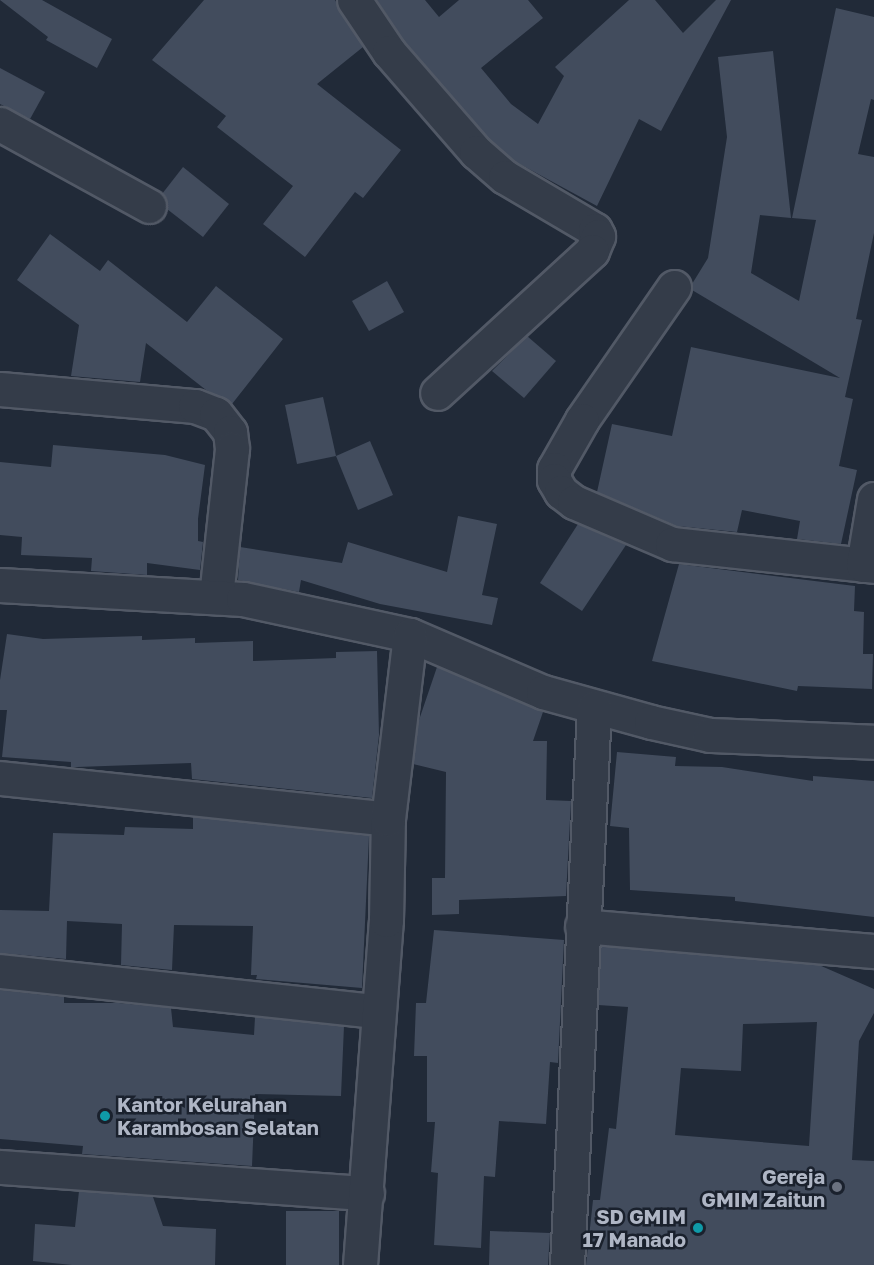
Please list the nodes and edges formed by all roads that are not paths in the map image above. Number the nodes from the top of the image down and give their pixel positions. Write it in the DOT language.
graph roads {
  1 [pos="354,0"];
  2 [pos="0,124"];
  3 [pos="149,206"];
  4 [pos="674,287"];
  5 [pos="0,389"];
  6 [pos="437,393"];
  7 [pos="874,499"];
  8 [pos="869,566"];
  9 [pos="0,585"];
  10 [pos="216,597"];
  11 [pos="411,635"];
  12 [pos="594,708"];
  13 [pos="874,742"];
  14 [pos="0,778"];
  15 [pos="388,819"];
  16 [pos="582,926"];
  17 [pos="874,951"];
  18 [pos="0,971"];
  19 [pos="376,1011"];
  20 [pos="0,1167"];
  21 [pos="367,1193"];
  22 [pos="360,1265"];
  23 [pos="567,1265"];
  1 -- 6 [label="street"];
  2 -- 3 [label="street"];
  4 -- 8 [label="street"];
  5 -- 10 [label="street"];
  7 -- 8 [label="street"];
  9 -- 10 [label="street"];
  10 -- 11 [label="street"];
  11 -- 12 [label="street"];
  11 -- 15 [label="street"];
  12 -- 13 [label="street"];
  12 -- 16 [label="street"];
  14 -- 15 [label="street"];
  15 -- 19 [label="street"];
  16 -- 17 [label="street"];
  16 -- 23 [label="street"];
  18 -- 19 [label="street"];
  19 -- 21 [label="street"];
  20 -- 21 [label="street"];
  21 -- 22 [label="street"];
}
